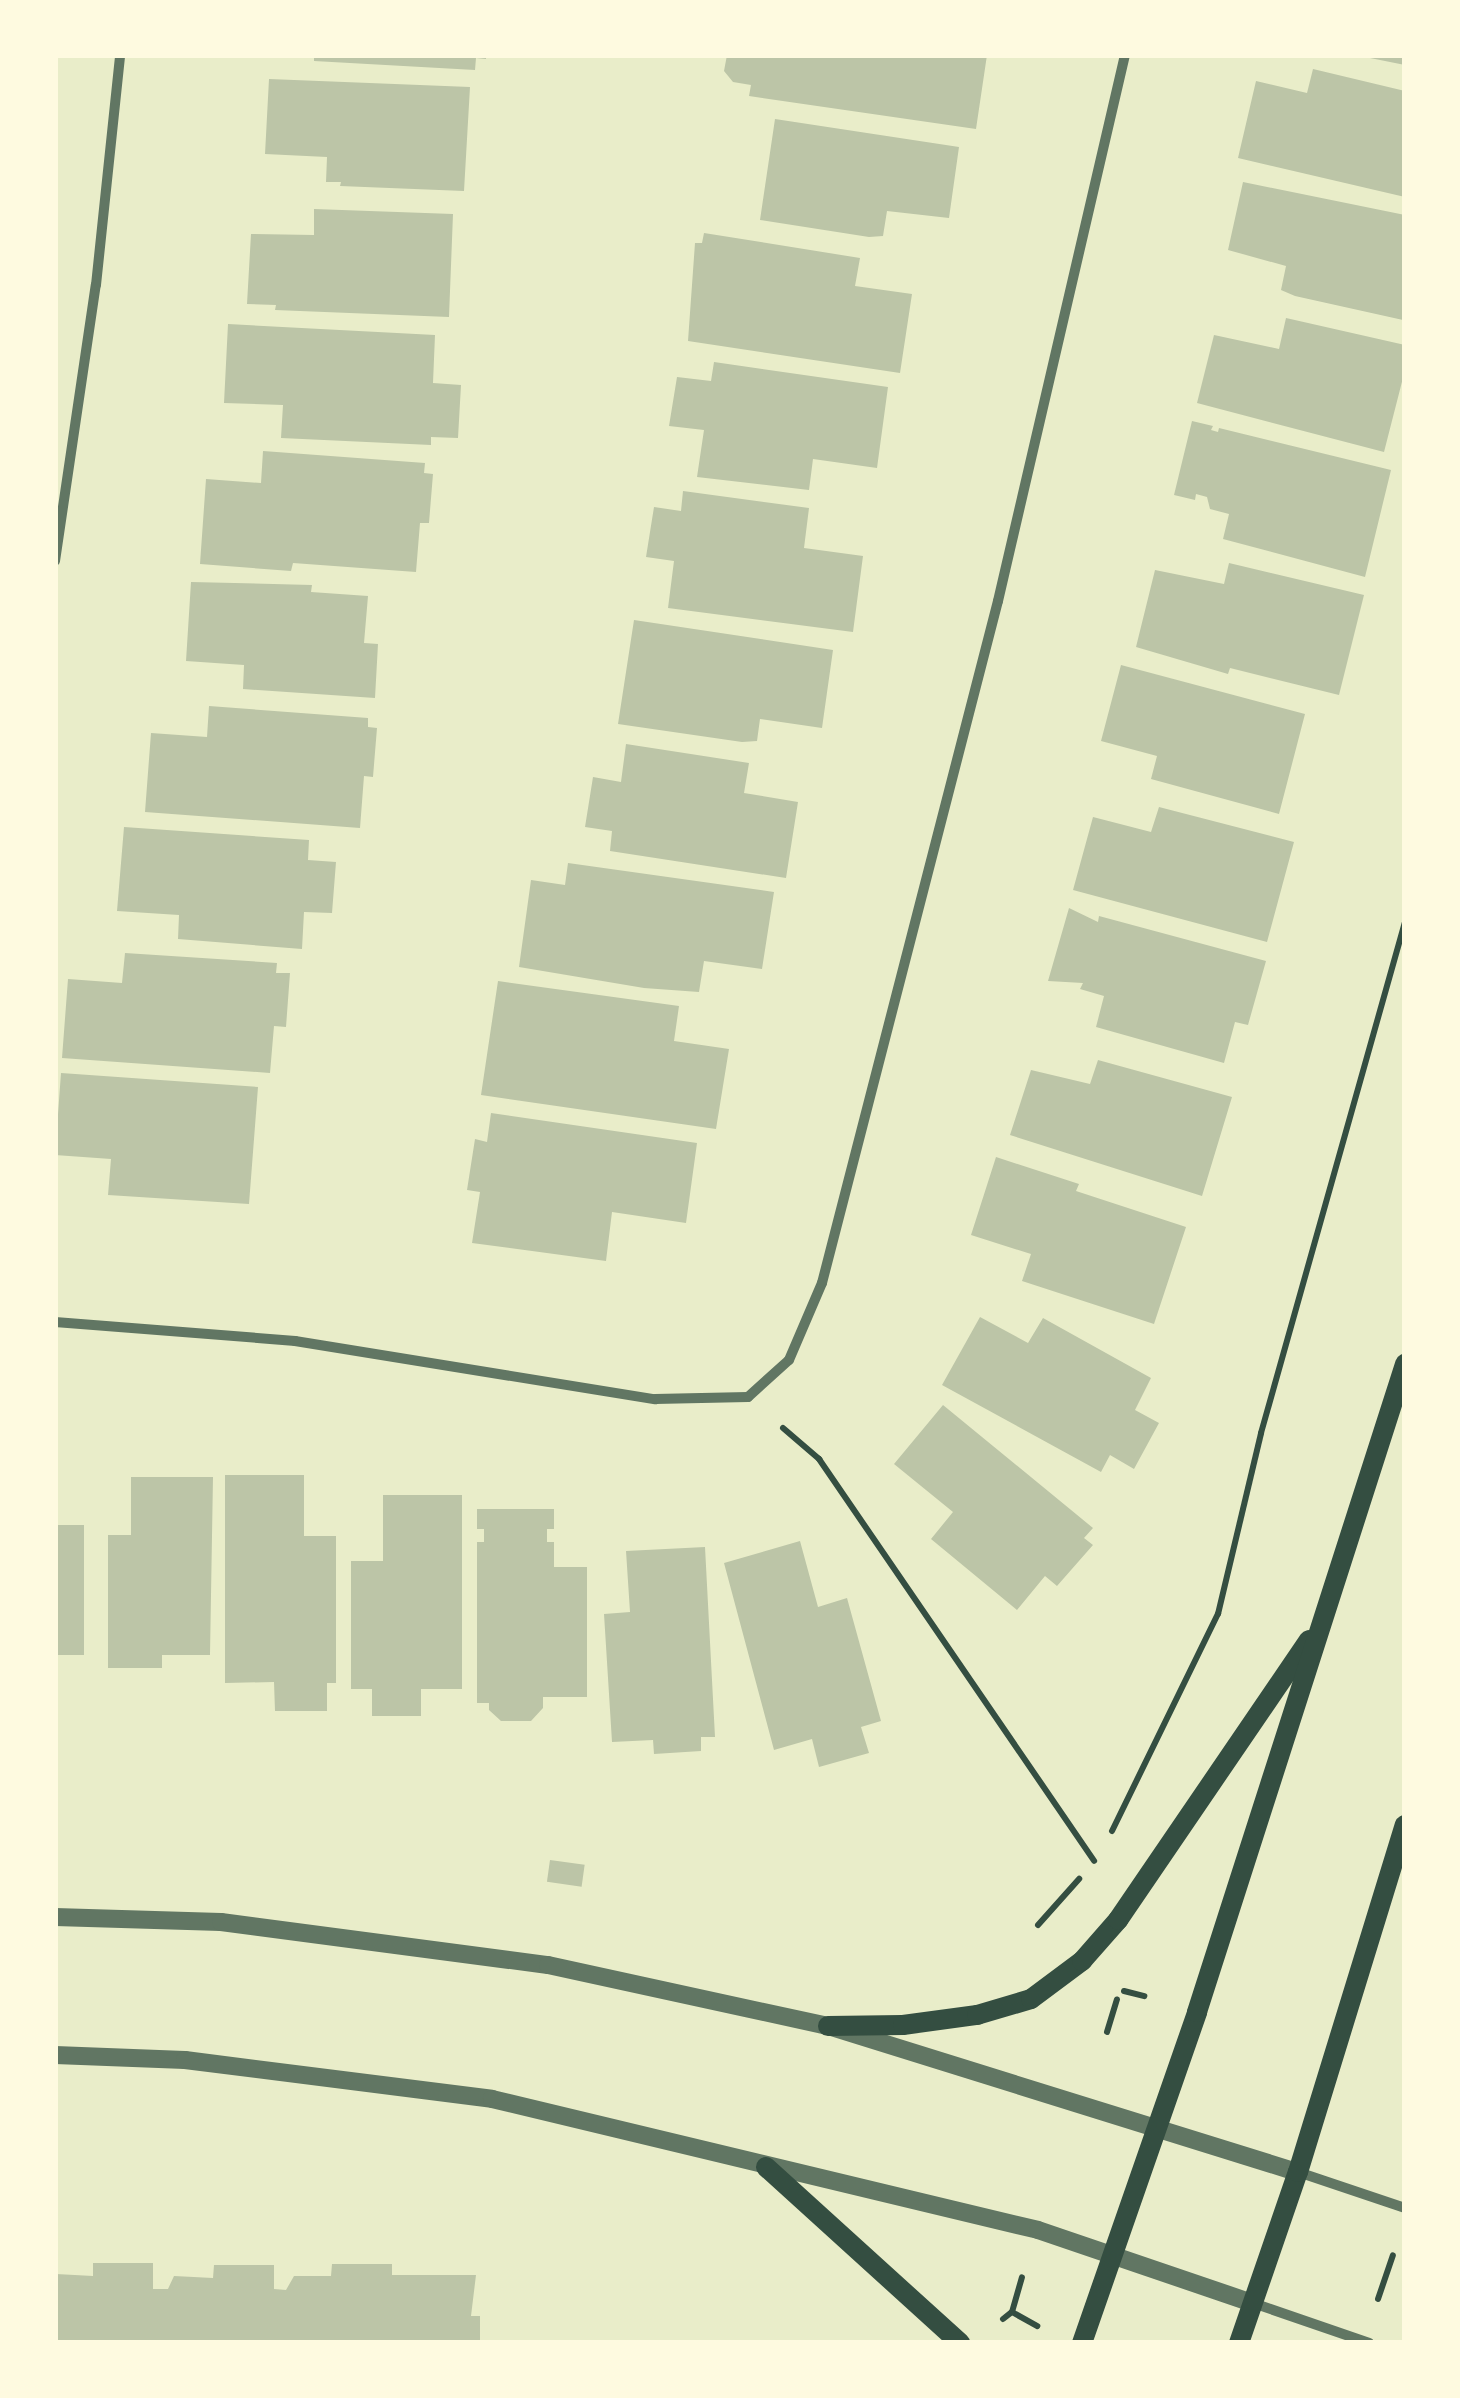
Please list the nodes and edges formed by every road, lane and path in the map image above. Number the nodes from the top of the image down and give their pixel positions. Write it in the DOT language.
graph roads {
  1 [pos="120,55"];
  2 [pos="1125,55"];
  3 [pos="55,561"];
  4 [pos="1405,922"];
  5 [pos="55,1322"];
  6 [pos="1405,1364"];
  7 [pos="748,1397"];
  8 [pos="1322,1622"];
  9 [pos="1405,1825"];
  10 [pos="1094,1862"];
  11 [pos="55,1917"];
  12 [pos="1037,1926"];
  13 [pos="1144,1996"];
  14 [pos="828,2026"];
  15 [pos="1107,2032"];
  16 [pos="55,2056"];
  17 [pos="1156,2130"];
  18 [pos="766,2167"];
  19 [pos="1298,2172"];
  20 [pos="1405,2208"];
  21 [pos="1113,2254"];
  22 [pos="1393,2255"];
  23 [pos="1024,2271"];
  24 [pos="1378,2298"];
  25 [pos="1253,2302"];
  26 [pos="1038,2327"];
  27 [pos="960,2343"];
  28 [pos="1082,2343"];
  29 [pos="1239,2343"];
  30 [pos="1370,2343"];
  1 -- 3 [label="street"];
  2 -- 7 [label="street"];
  4 -- 10 [label="path"];
  5 -- 7 [label="street"];
  6 -- 8 [label="main road"];
  7 -- 10 [label="path"];
  8 -- 14 [label="main road"];
  8 -- 17 [label="main road"];
  9 -- 19 [label="main road"];
  10 -- 12 [label="path"];
  11 -- 14 [label="street"];
  13 -- 15 [label="path"];
  14 -- 17 [label="street"];
  16 -- 18 [label="street"];
  17 -- 19 [label="street"];
  17 -- 21 [label="main road"];
  18 -- 21 [label="street"];
  18 -- 27 [label="main road"];
  19 -- 20 [label="street"];
  19 -- 25 [label="main road"];
  21 -- 25 [label="street"];
  21 -- 28 [label="main road"];
  22 -- 24 [label="path"];
  23 -- 26 [label="path"];
  25 -- 29 [label="main road"];
  25 -- 30 [label="street"];
}
